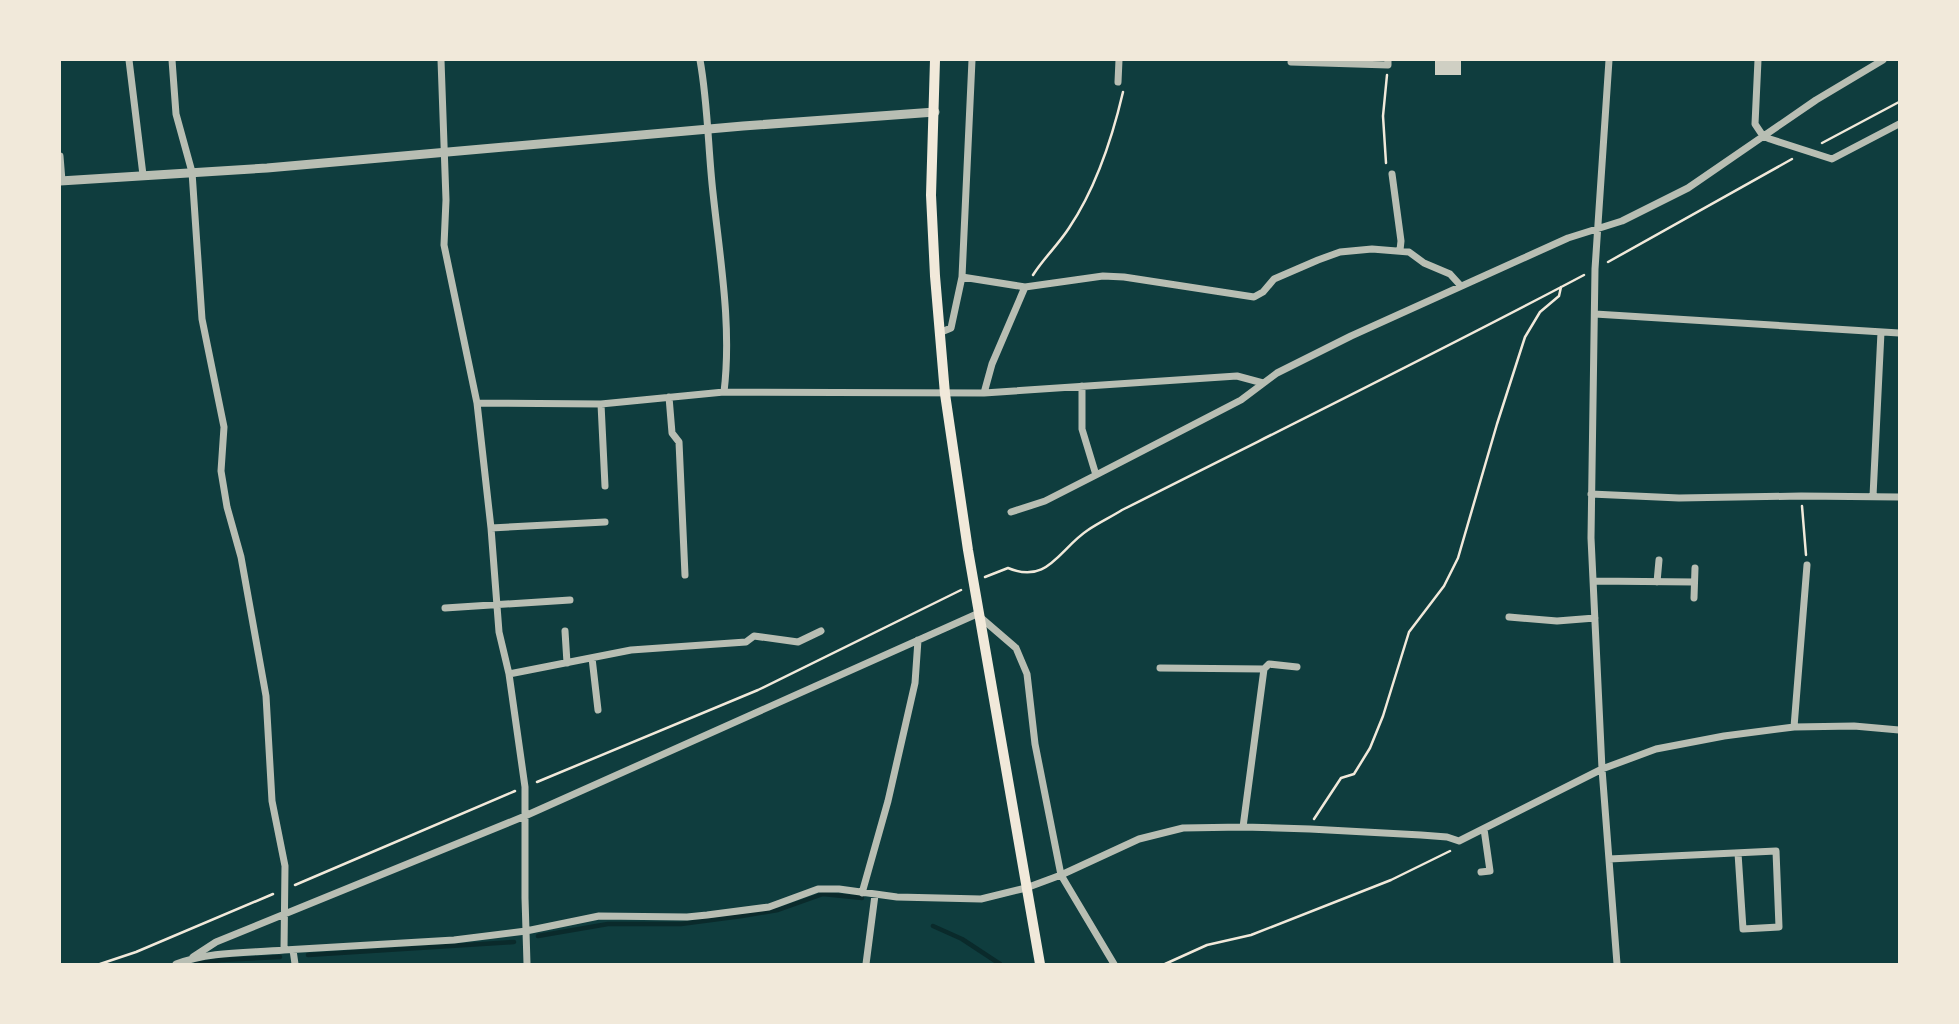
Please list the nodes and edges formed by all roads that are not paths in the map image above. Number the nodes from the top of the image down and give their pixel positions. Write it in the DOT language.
graph roads {
  1 [pos="130,60"];
  2 [pos="172,60"];
  3 [pos="440,60"];
  4 [pos="700,60"];
  5 [pos="935,60"];
  6 [pos="972,60"];
  7 [pos="1119,60"];
  8 [pos="1609,60"];
  9 [pos="1758,60"];
  10 [pos="1883,60"];
  11 [pos="1291,62"];
  12 [pos="1388,62"];
  13 [pos="1118,82"];
  14 [pos="935,112"];
  15 [pos="1899,124"];
  16 [pos="708,129"];
  17 [pos="1763,136"];
  18 [pos="445,152"];
  19 [pos="60,156"];
  20 [pos="192,172"];
  21 [pos="1392,174"];
  22 [pos="143,175"];
  23 [pos="61,181"];
  24 [pos="1599,227"];
  25 [pos="1400,250"];
  26 [pos="962,277"];
  27 [pos="1460,285"];
  28 [pos="1025,287"];
  29 [pos="1595,314"];
  30 [pos="1881,332"];
  31 [pos="1899,332"];
  32 [pos="940,333"];
  33 [pos="1263,383"];
  34 [pos="1082,386"];
  35 [pos="724,392"];
  36 [pos="984,393"];
  37 [pos="945,394"];
  38 [pos="669,397"];
  39 [pos="477,403"];
  40 [pos="601,404"];
  41 [pos="1096,475"];
  42 [pos="605,486"];
  43 [pos="1591,494"];
  44 [pos="1873,496"];
  45 [pos="1899,497"];
  46 [pos="1011,512"];
  47 [pos="605,522"];
  48 [pos="491,528"];
  49 [pos="1658,560"];
  50 [pos="1807,565"];
  51 [pos="1695,568"];
  52 [pos="685,575"];
  53 [pos="1593,581"];
  54 [pos="1657,582"];
  55 [pos="1694,582"];
  56 [pos="1694,598"];
  57 [pos="570,600"];
  58 [pos="497,605"];
  59 [pos="444,608"];
  60 [pos="979,615"];
  61 [pos="1509,617"];
  62 [pos="1595,618"];
  63 [pos="565,631"];
  64 [pos="821,631"];
  65 [pos="918,640"];
  66 [pos="592,658"];
  67 [pos="567,663"];
  68 [pos="1297,667"];
  69 [pos="1160,668"];
  70 [pos="1264,669"];
  71 [pos="509,674"];
  72 [pos="598,710"];
  73 [pos="1794,727"];
  74 [pos="1899,730"];
  75 [pos="1602,769"];
  76 [pos="525,816"];
  77 [pos="1243,827"];
  78 [pos="1483,829"];
  79 [pos="1738,853"];
  80 [pos="1609,859"];
  81 [pos="1481,872"];
  82 [pos="1061,875"];
  83 [pos="1026,888"];
  84 [pos="862,893"];
  85 [pos="875,895"];
  86 [pos="283,915"];
  87 [pos="526,931"];
  88 [pos="289,950"];
  89 [pos="190,959"];
  90 [pos="176,964"];
  91 [pos="295,964"];
  92 [pos="527,964"];
  93 [pos="866,964"];
  94 [pos="1040,964"];
  95 [pos="1114,964"];
  96 [pos="1616,964"];
  1 -- 22 [label="street"];
  2 -- 20 [label="street"];
  3 -- 18 [label="street"];
  4 -- 16 [label="street"];
  5 -- 14 [label="highway"];
  6 -- 26 [label="street"];
  7 -- 13 [label="street"];
  8 -- 24 [label="street"];
  9 -- 17 [label="street"];
  10 -- 17 [label="street"];
  11 -- 12 [label="street"];
  14 -- 16 [label="street"];
  14 -- 32 [label="highway"];
  15 -- 17 [label="street"];
  16 -- 18 [label="street"];
  16 -- 35 [label="street"];
  17 -- 24 [label="street"];
  18 -- 20 [label="street"];
  18 -- 39 [label="street"];
  19 -- 23 [label="street"];
  20 -- 22 [label="street"];
  20 -- 86 [label="street"];
  21 -- 25 [label="street"];
  22 -- 23 [label="street"];
  24 -- 27 [label="street"];
  24 -- 29 [label="street"];
  25 -- 27 [label="street"];
  25 -- 28 [label="street"];
  26 -- 28 [label="street"];
  26 -- 32 [label="street"];
  27 -- 33 [label="street"];
  28 -- 36 [label="street"];
  29 -- 30 [label="street"];
  29 -- 43 [label="street"];
  30 -- 31 [label="street"];
  30 -- 44 [label="street"];
  32 -- 37 [label="highway"];
  33 -- 34 [label="street"];
  33 -- 41 [label="street"];
  34 -- 36 [label="street"];
  34 -- 41 [label="street"];
  35 -- 37 [label="street"];
  35 -- 38 [label="street"];
  36 -- 37 [label="street"];
  37 -- 60 [label="highway"];
  38 -- 40 [label="street"];
  38 -- 52 [label="street"];
  39 -- 40 [label="street"];
  39 -- 48 [label="street"];
  40 -- 42 [label="street"];
  41 -- 46 [label="street"];
  43 -- 44 [label="street"];
  43 -- 53 [label="street"];
  44 -- 45 [label="street"];
  47 -- 48 [label="street"];
  48 -- 58 [label="street"];
  49 -- 54 [label="street"];
  50 -- 73 [label="street"];
  51 -- 55 [label="street"];
  53 -- 54 [label="street"];
  53 -- 62 [label="street"];
  54 -- 55 [label="street"];
  55 -- 56 [label="street"];
  57 -- 58 [label="street"];
  58 -- 59 [label="street"];
  58 -- 71 [label="street"];
  60 -- 65 [label="street"];
  60 -- 82 [label="street"];
  60 -- 83 [label="highway"];
  61 -- 62 [label="street"];
  62 -- 75 [label="street"];
  63 -- 67 [label="street"];
  64 -- 66 [label="street"];
  65 -- 76 [label="street"];
  65 -- 84 [label="street"];
  66 -- 67 [label="street"];
  66 -- 72 [label="street"];
  67 -- 71 [label="street"];
  68 -- 70 [label="street"];
  69 -- 70 [label="street"];
  70 -- 77 [label="street"];
  71 -- 76 [label="street"];
  73 -- 74 [label="street"];
  73 -- 75 [label="street"];
  75 -- 78 [label="street"];
  75 -- 80 [label="street"];
  76 -- 86 [label="street"];
  76 -- 87 [label="street"];
  77 -- 78 [label="street"];
  77 -- 82 [label="street"];
  78 -- 81 [label="street"];
  79 -- 79 [label="street"];
  79 -- 80 [label="street"];
  80 -- 96 [label="street"];
  82 -- 83 [label="street"];
  82 -- 95 [label="street"];
  83 -- 85 [label="street"];
  83 -- 94 [label="highway"];
  84 -- 85 [label="street"];
  84 -- 87 [label="street"];
  85 -- 93 [label="street"];
  86 -- 88 [label="street"];
  86 -- 89 [label="street"];
  87 -- 88 [label="street"];
  87 -- 92 [label="street"];
  88 -- 89 [label="street"];
  88 -- 91 [label="street"];
  89 -- 90 [label="street"];
}
